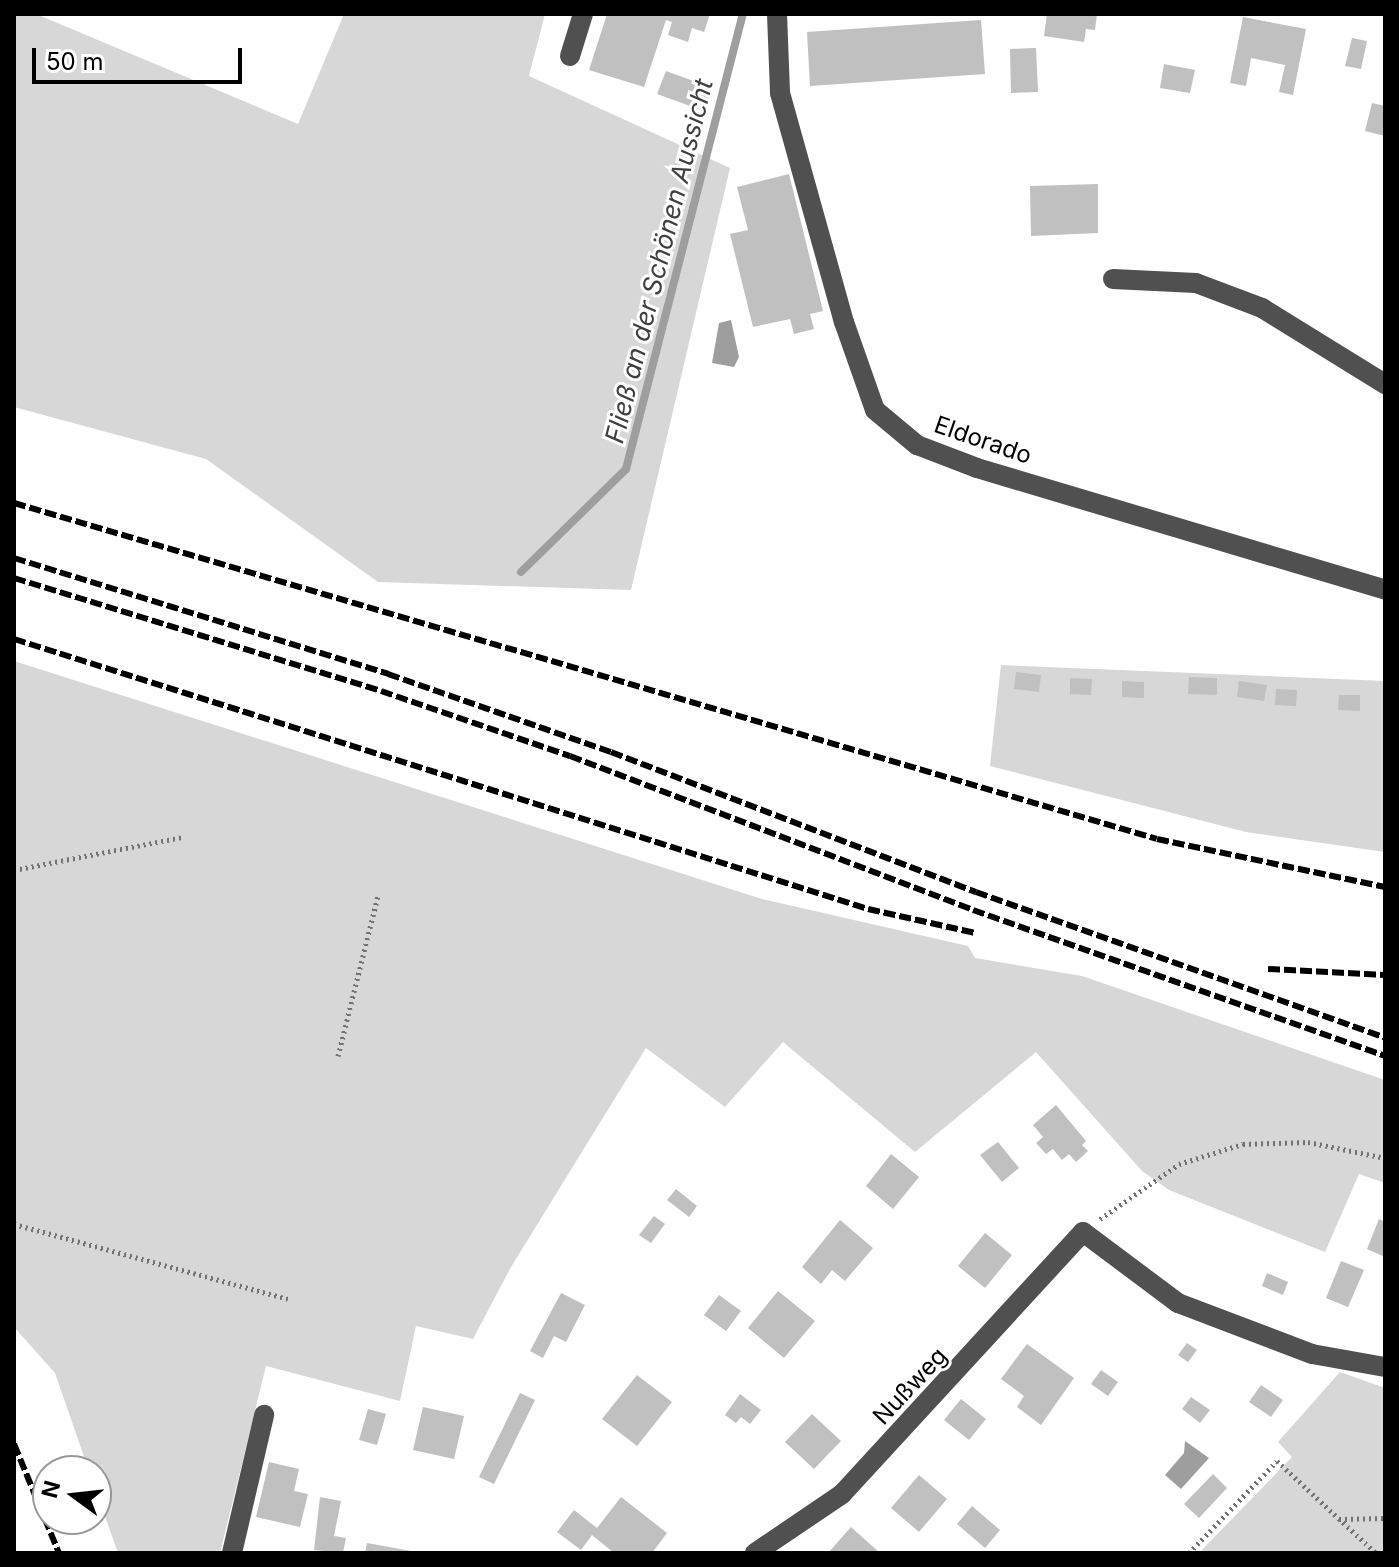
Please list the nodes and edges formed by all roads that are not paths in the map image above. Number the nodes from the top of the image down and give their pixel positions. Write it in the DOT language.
graph roads {
  1 [pos="583,14"];
  2 [pos="777,14"];
  3 [pos="570,56"];
  4 [pos="1113,279"];
  5 [pos="1385,384"];
  6 [pos="1385,590"];
  7 [pos="1385,1367"];
  8 [pos="264,1415"];
  9 [pos="232,1553"];
  10 [pos="755,1553"];
  1 -- 3 [label="street"];
  2 -- 6 [label="street, Eldorado"];
  4 -- 5 [label="street"];
  7 -- 10 [label="street, Nußweg"];
  8 -- 9 [label="street"];
}
